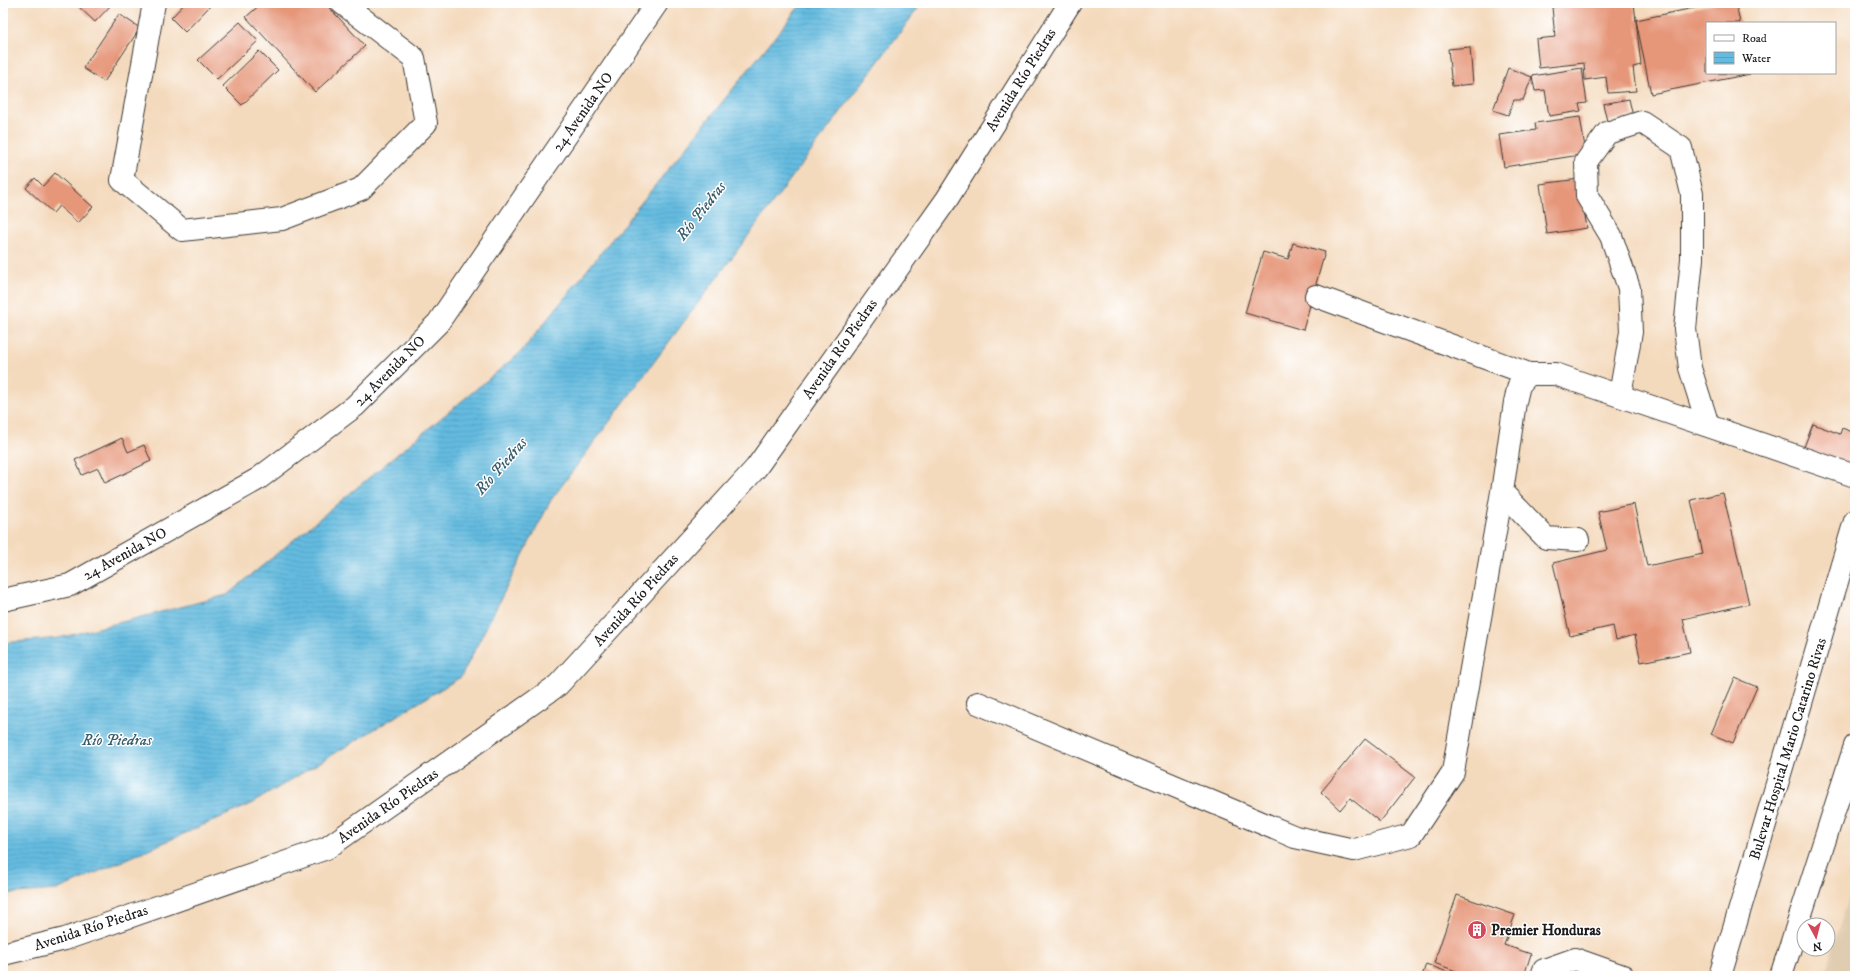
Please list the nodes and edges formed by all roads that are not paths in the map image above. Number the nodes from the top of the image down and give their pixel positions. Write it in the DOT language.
graph roads {
  1 [pos="154,3"];
  2 [pos="342,3"];
  3 [pos="657,3"];
  4 [pos="1070,3"];
  5 [pos="1316,296"];
  6 [pos="1529,374"];
  7 [pos="1620,395"];
  8 [pos="1708,425"];
  9 [pos="1855,476"];
  10 [pos="1502,492"];
  11 [pos="1855,521"];
  12 [pos="1578,540"];
  13 [pos="3,600"];
  14 [pos="978,703"];
  15 [pos="1855,746"];
  16 [pos="3,954"];
  17 [pos="1542,976"];
  18 [pos="1623,976"];
  19 [pos="1720,976"];
  20 [pos="1781,976"];
  1 -- 2 [label="street"];
  3 -- 13 [label="street, 24 Avenida NO"];
  4 -- 16 [label="street, Avenida Río Piedras"];
  5 -- 6 [label="street"];
  6 -- 7 [label="street"];
  6 -- 10 [label="street"];
  7 -- 8 [label="street"];
  7 -- 8 [label="street"];
  8 -- 9 [label="street"];
  10 -- 12 [label="street"];
  10 -- 14 [label="street"];
  11 -- 19 [label="street, Bulevar Hospital Mario Catarino Rivas"];
  15 -- 20 [label="street"];
  17 -- 18 [label="street"];
}
